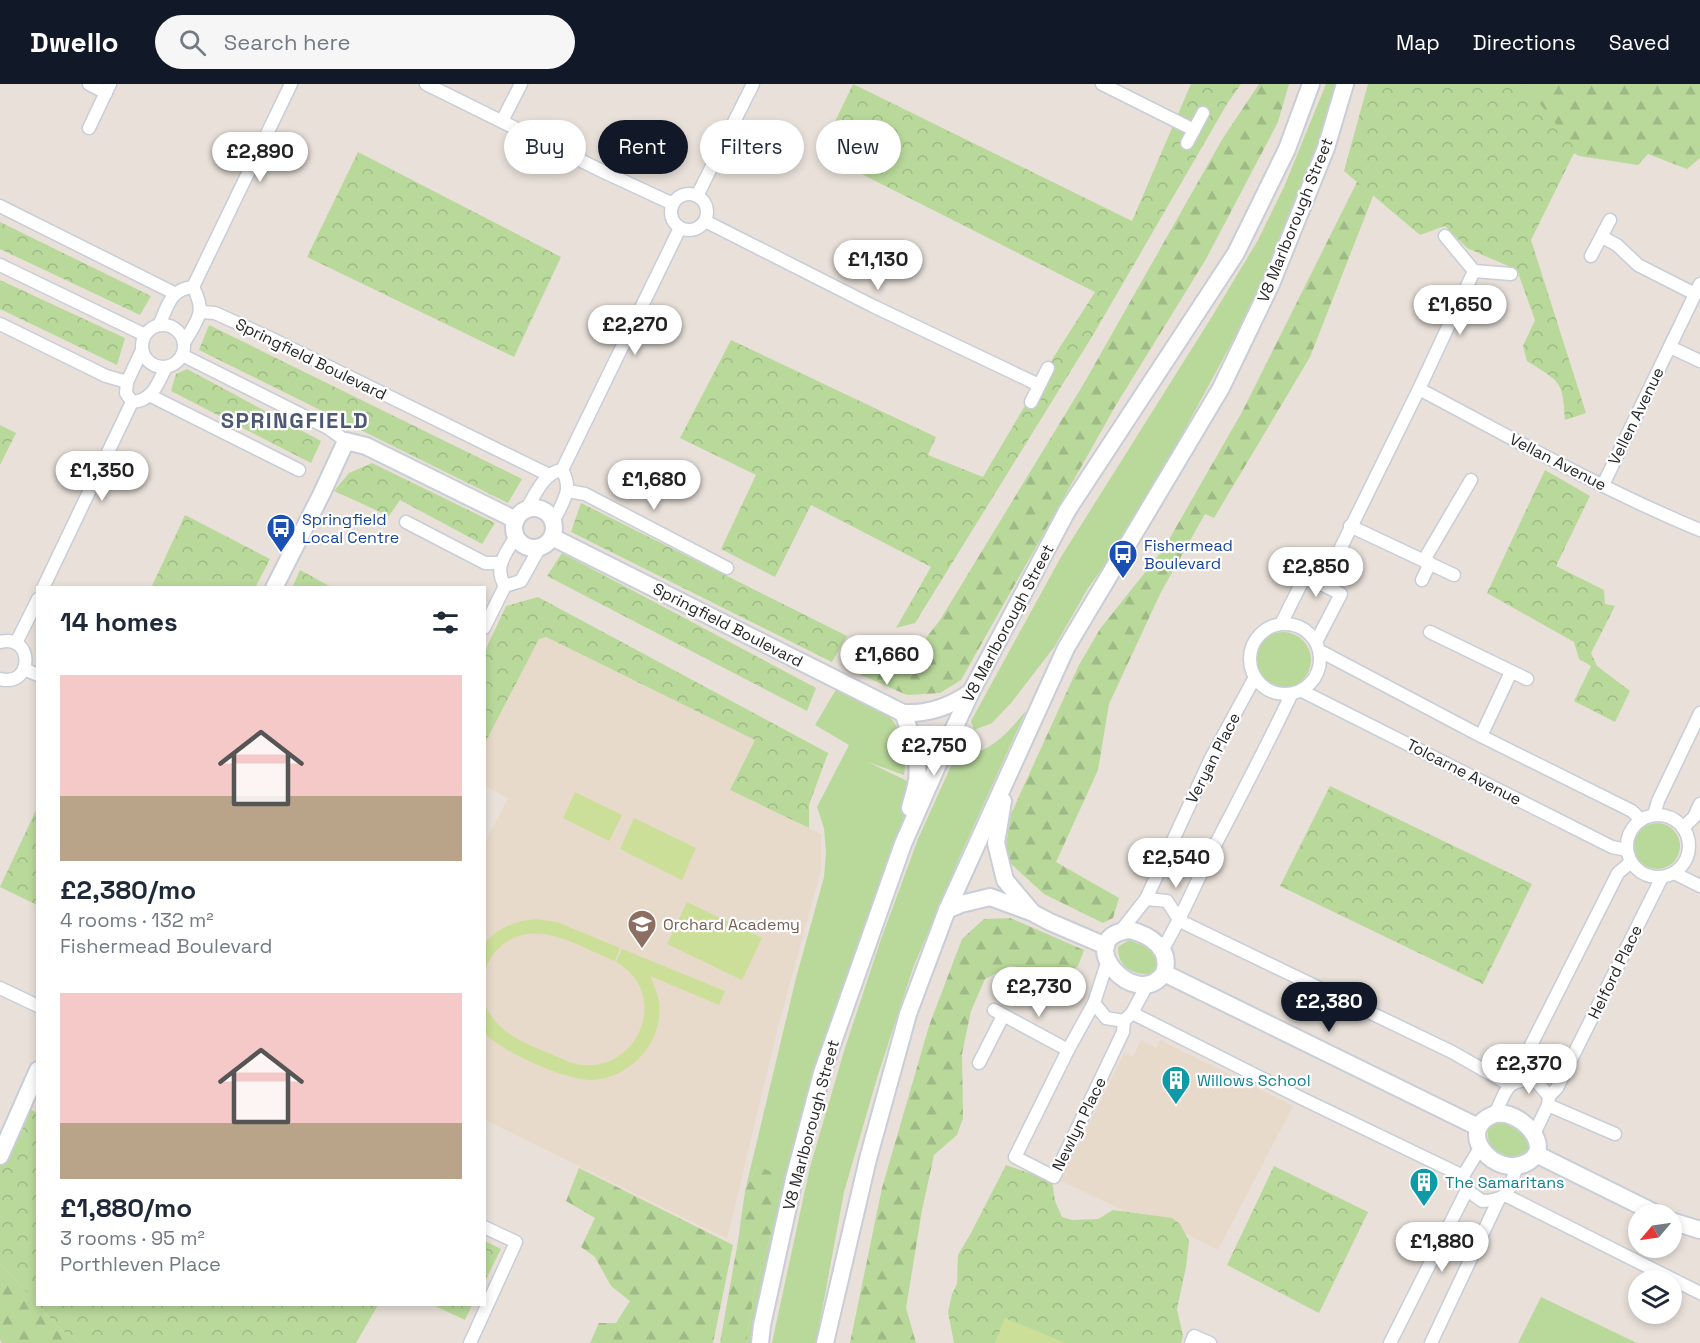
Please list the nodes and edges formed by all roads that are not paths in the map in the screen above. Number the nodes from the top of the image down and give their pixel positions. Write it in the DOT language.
graph roads {
  1 [pos="89,84"];
  2 [pos="291,84"];
  3 [pos="426,84"];
  4 [pos="521,84"];
  5 [pos="753,84"];
  6 [pos="1102,84"];
  7 [pos="1311,84"];
  8 [pos="1345,84"];
  9 [pos="108,88"];
  10 [pos="1203,113"];
  11 [pos="502,121"];
  12 [pos="89,128"];
  13 [pos="1194,130"];
  14 [pos="1187,143"];
  15 [pos="697,196"];
  16 [pos="673,204"];
  17 [pos="0,206"];
  18 [pos="1610,220"];
  19 [pos="705,221"];
  20 [pos="680,228"];
  21 [pos="1445,236"];
  22 [pos="1602,237"];
  23 [pos="1591,256"];
  24 [pos="0,265"];
  25 [pos="1474,271"];
  26 [pos="1510,274"];
  27 [pos="194,287"];
  28 [pos="1697,289"];
  29 [pos="174,293"];
  30 [pos="201,312"];
  31 [pos="0,324"];
  32 [pos="159,325"];
  33 [pos="145,335"];
  34 [pos="1670,346"];
  35 [pos="183,349"];
  36 [pos="142,350"];
  37 [pos="1700,361"];
  38 [pos="166,367"];
  39 [pos="1048,368"];
  40 [pos="128,382"];
  41 [pos="1039,385"];
  42 [pos="1419,389"];
  43 [pos="151,396"];
  44 [pos="132,402"];
  45 [pos="1030,402"];
  46 [pos="346,441"];
  47 [pos="299,470"];
  48 [pos="562,470"];
  49 [pos="549,475"];
  50 [pos="1471,480"];
  51 [pos="1603,485"];
  52 [pos="568,491"];
  53 [pos="405,522"];
  54 [pos="519,522"];
  55 [pos="1350,526"];
  56 [pos="1700,530"];
  57 [pos="548,535"];
  58 [pos="1427,561"];
  59 [pos="501,563"];
  60 [pos="727,568"];
  61 [pos="1454,575"];
  62 [pos="1422,579"];
  63 [pos="1323,584"];
  64 [pos="44,586"];
  65 [pos="275,586"];
  66 [pos="505,586"];
  67 [pos="36,603"];
  68 [pos="486,624"];
  69 [pos="1281,624"];
  70 [pos="1430,632"];
  71 [pos="0,642"];
  72 [pos="16,643"];
  73 [pos="1318,647"];
  74 [pos="24,669"];
  75 [pos="1511,672"];
  76 [pos="36,674"];
  77 [pos="1255,677"];
  78 [pos="0,679"];
  79 [pos="1527,679"];
  80 [pos="971,692"];
  81 [pos="1297,693"];
  82 [pos="903,713"];
  83 [pos="1700,713"];
  84 [pos="1481,736"];
  85 [pos="1006,780"];
  86 [pos="1700,804"];
  87 [pos="1654,815"];
  88 [pos="1641,820"];
  89 [pos="1683,828"];
  90 [pos="1694,843"];
  91 [pos="903,844"];
  92 [pos="1627,850"];
  93 [pos="1631,862"];
  94 [pos="1668,875"];
  95 [pos="1700,886"];
  96 [pos="1146,899"];
  97 [pos="947,910"];
  98 [pos="1031,912"];
  99 [pos="1180,921"];
  100 [pos="1120,932"];
  101 [pos="1162,950"];
  102 [pos="1107,955"];
  103 [pos="1164,973"];
  104 [pos="1147,985"];
  105 [pos="0,988"];
  106 [pos="1094,1003"];
  107 [pos="36,1005"];
  108 [pos="1128,1017"];
  109 [pos="1068,1050"];
  110 [pos="979,1063"];
  111 [pos="36,1075"];
  112 [pos="1514,1082"];
  113 [pos="1549,1101"];
  114 [pos="1495,1114"];
  115 [pos="1478,1127"];
  116 [pos="1533,1134"];
  117 [pos="1615,1134"];
  118 [pos="1480,1148"];
  119 [pos="1536,1154"];
  120 [pos="0,1156"];
  121 [pos="1517,1167"];
  122 [pos="1463,1176"];
  123 [pos="1467,1190"];
  124 [pos="1501,1198"];
  125 [pos="1637,1204"];
  126 [pos="1682,1223"];
  127 [pos="1699,1227"];
  128 [pos="486,1228"];
  129 [pos="1700,1293"];
  130 [pos="470,1343"];
  131 [pos="760,1343"];
  132 [pos="825,1343"];
  133 [pos="1191,1343"];
  134 [pos="1210,1343"];
  135 [pos="1390,1343"];
  136 [pos="1431,1343"];
  1 -- 9 [label="street"];
  2 -- 27 [label="street"];
  3 -- 11 [label="street"];
  4 -- 11 [label="street"];
  5 -- 15 [label="street"];
  6 -- 13 [label="street"];
  7 -- 80 [label="main road, V8 Marlborough Street"];
  8 -- 85 [label="main road, V8 Marlborough Street"];
  9 -- 12 [label="street"];
  10 -- 13 [label="street"];
  11 -- 16 [label="street"];
  13 -- 14 [label="street"];
  15 -- 16 [label="street"];
  15 -- 19 [label="street"];
  16 -- 20 [label="street"];
  17 -- 29 [label="street"];
  18 -- 22 [label="street"];
  19 -- 20 [label="street"];
  19 -- 41 [label="street"];
  20 -- 48 [label="street"];
  21 -- 25 [label="street"];
  22 -- 23 [label="street"];
  22 -- 28 [label="street, Vellen Avenue"];
  24 -- 33 [label="street"];
  25 -- 26 [label="street"];
  25 -- 42 [label="street"];
  27 -- 29 [label="street"];
  27 -- 30 [label="street"];
  28 -- 34 [label="street, Vellen Avenue"];
  29 -- 32 [label="street"];
  30 -- 35 [label="street"];
  30 -- 49 [label="street, Springfield Boulevard"];
  31 -- 40 [label="street"];
  32 -- 33 [label="street"];
  32 -- 35 [label="street, Springfield Boulevard"];
  33 -- 36 [label="street"];
  34 -- 37 [label="street, Vellen Avenue"];
  34 -- 51 [label="street, Vellen Avenue"];
  35 -- 38 [label="street"];
  35 -- 46 [label="street, Springfield Boulevard"];
  36 -- 38 [label="street"];
  36 -- 40 [label="street"];
  38 -- 43 [label="street"];
  39 -- 41 [label="street"];
  40 -- 44 [label="street"];
  41 -- 45 [label="street"];
  42 -- 51 [label="street, Vellan Avenue"];
  42 -- 55 [label="street"];
  43 -- 44 [label="street"];
  43 -- 47 [label="street"];
  44 -- 64 [label="street"];
  46 -- 54 [label="main road, Springfield Boulevard"];
  46 -- 65 [label="main road"];
  48 -- 49 [label="street"];
  48 -- 52 [label="street"];
  49 -- 54 [label="street"];
  50 -- 58 [label="street"];
  51 -- 56 [label="street, Vellan Avenue"];
  52 -- 57 [label="street"];
  52 -- 60 [label="street"];
  53 -- 59 [label="street"];
  54 -- 57 [label="main road, Springfield Boulevard"];
  54 -- 57 [label="main road, Springfield Boulevard"];
  54 -- 59 [label="street"];
  55 -- 58 [label="street"];
  55 -- 63 [label="street"];
  57 -- 66 [label="street"];
  57 -- 82 [label="main road, Springfield Boulevard"];
  58 -- 61 [label="street"];
  58 -- 62 [label="street"];
  59 -- 66 [label="street"];
  63 -- 69 [label="street"];
  63 -- 73 [label="street"];
  66 -- 68 [label="street"];
  67 -- 72 [label="street"];
  69 -- 73 [label="street"];
  69 -- 77 [label="street"];
  70 -- 75 [label="street"];
  71 -- 72 [label="street"];
  72 -- 74 [label="street"];
  73 -- 81 [label="street"];
  73 -- 84 [label="street"];
  74 -- 76 [label="street"];
  74 -- 78 [label="street"];
  75 -- 79 [label="street"];
  75 -- 84 [label="street"];
  77 -- 81 [label="street"];
  77 -- 96 [label="street, Veryan Place"];
  80 -- 82 [label="main road, Springfield Boulevard"];
  80 -- 91 [label="main road, V8 Marlborough Street"];
  81 -- 92 [label="street, Tolcarne Avenue"];
  81 -- 99 [label="street"];
  82 -- 91 [label="main road"];
  83 -- 87 [label="street"];
  84 -- 88 [label="street"];
  85 -- 97 [label="main road, V8 Marlborough Street"];
  85 -- 98 [label="main road"];
  86 -- 89 [label="street"];
  87 -- 88 [label="street"];
  87 -- 89 [label="street"];
  88 -- 92 [label="street"];
  89 -- 90 [label="street, Helford Place"];
  90 -- 94 [label="street, Helford Place"];
  91 -- 131 [label="main road, V8 Marlborough Street"];
  92 -- 93 [label="street"];
  93 -- 94 [label="street"];
  93 -- 112 [label="street"];
  94 -- 95 [label="street"];
  94 -- 113 [label="street, Helford Place"];
  96 -- 99 [label="street"];
  96 -- 100 [label="street, Veryan Place"];
  97 -- 98 [label="main road"];
  97 -- 132 [label="main road, V8 Marlborough Street"];
  98 -- 102 [label="main road"];
  99 -- 101 [label="street"];
  99 -- 112 [label="street"];
  100 -- 101 [label="main road"];
  100 -- 102 [label="main road"];
  101 -- 103 [label="main road"];
  102 -- 104 [label="main road"];
  102 -- 106 [label="street, Newlyn Place"];
  103 -- 104 [label="main road"];
  103 -- 115 [label="main road"];
  104 -- 108 [label="street, Newlyn Place"];
  105 -- 107 [label="street"];
  106 -- 108 [label="street"];
  106 -- 109 [label="street, Newlyn Place"];
  108 -- 109 [label="street, Newlyn Place"];
  108 -- 122 [label="street"];
  109 -- 110 [label="street"];
  111 -- 120 [label="main road"];
  112 -- 113 [label="street"];
  112 -- 114 [label="street"];
  113 -- 116 [label="street, Helford Place"];
  113 -- 117 [label="street"];
  114 -- 115 [label="main road"];
  114 -- 116 [label="main road"];
  115 -- 118 [label="main road"];
  116 -- 119 [label="main road"];
  118 -- 121 [label="main road"];
  118 -- 122 [label="street"];
  119 -- 121 [label="main road"];
  119 -- 125 [label="main road"];
  121 -- 124 [label="street"];
  122 -- 123 [label="street"];
  123 -- 124 [label="street"];
  123 -- 135 [label="street"];
  124 -- 129 [label="street"];
  124 -- 136 [label="street"];
  126 -- 127 [label="main road"];
  128 -- 130 [label="street"];
  133 -- 134 [label="street"];
}
